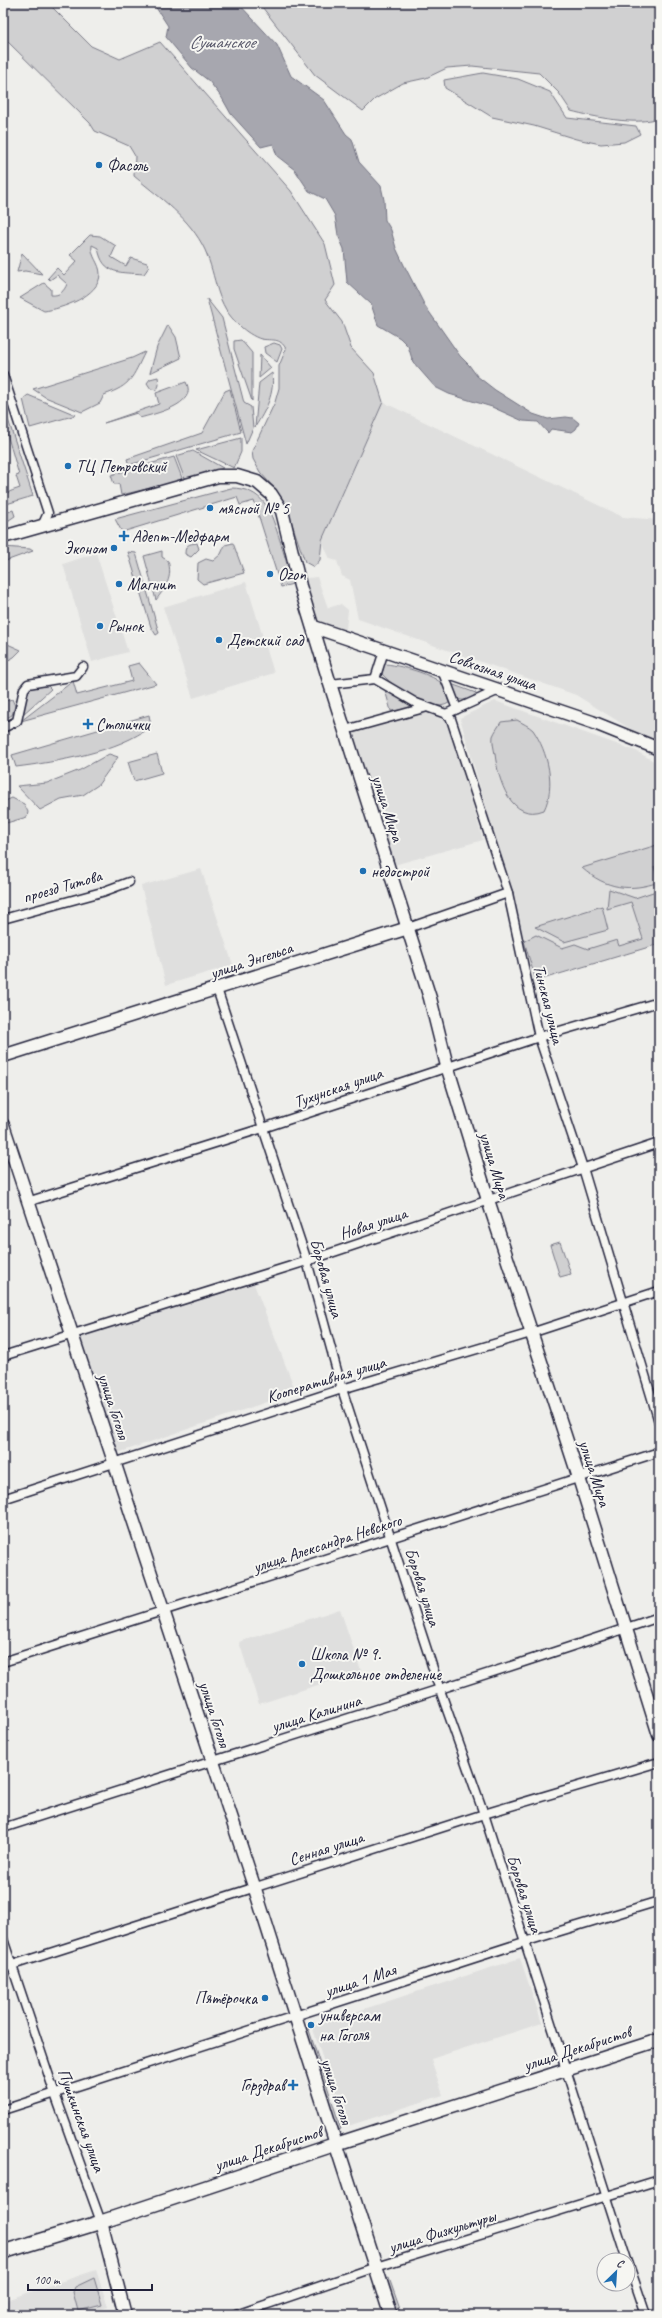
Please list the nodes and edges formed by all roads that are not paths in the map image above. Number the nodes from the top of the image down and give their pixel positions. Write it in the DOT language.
graph roads {
  1 [pos="3,375"];
  2 [pos="42,526"];
  3 [pos="3,537"];
  4 [pos="314,627"];
  5 [pos="384,651"];
  6 [pos="82,666"];
  7 [pos="442,670"];
  8 [pos="375,679"];
  9 [pos="330,684"];
  10 [pos="499,690"];
  11 [pos="424,708"];
  12 [pos="457,709"];
  13 [pos="446,714"];
  14 [pos="3,728"];
  15 [pos="345,730"];
  16 [pos="659,749"];
  17 [pos="129,882"];
  18 [pos="508,893"];
  19 [pos="3,919"];
  20 [pos="408,928"];
  21 [pos="217,989"];
  22 [pos="659,1002"];
  23 [pos="539,1036"];
  24 [pos="3,1056"];
  25 [pos="447,1066"];
  26 [pos="3,1125"];
  27 [pos="263,1128"];
  28 [pos="659,1143"];
  29 [pos="3,1152"];
  30 [pos="14,1163"];
  31 [pos="583,1168"];
  32 [pos="488,1200"];
  33 [pos="27,1202"];
  34 [pos="307,1261"];
  35 [pos="659,1291"];
  36 [pos="624,1303"];
  37 [pos="531,1332"];
  38 [pos="71,1334"];
  39 [pos="3,1356"];
  40 [pos="342,1389"];
  41 [pos="659,1422"];
  42 [pos="659,1452"];
  43 [pos="113,1463"];
  44 [pos="579,1478"];
  45 [pos="3,1499"];
  46 [pos="391,1538"];
  47 [pos="163,1612"];
  48 [pos="659,1617"];
  49 [pos="625,1628"];
  50 [pos="3,1662"];
  51 [pos="440,1690"];
  52 [pos="659,1735"];
  53 [pos="211,1761"];
  54 [pos="659,1762"];
  55 [pos="484,1814"];
  56 [pos="3,1828"];
  57 [pos="254,1886"];
  58 [pos="659,1901"];
  59 [pos="3,1938"];
  60 [pos="524,1942"];
  61 [pos="7,1967"];
  62 [pos="294,2018"];
  63 [pos="659,2040"];
  64 [pos="566,2070"];
  65 [pos="55,2094"];
  66 [pos="3,2110"];
  67 [pos="336,2144"];
  68 [pos="659,2180"];
  69 [pos="606,2197"];
  70 [pos="101,2222"];
  71 [pos="3,2252"];
  72 [pos="625,2252"];
  73 [pos="376,2267"];
  74 [pos="636,2285"];
  75 [pos="126,2315"];
  76 [pos="236,2315"];
  77 [pos="391,2315"];
  78 [pos="646,2315"];
  1 -- 2 [label="street"];
  2 -- 3 [label="main road, улица Мира"];
  2 -- 4 [label="main road, улица Мира"];
  4 -- 5 [label="main road, Совхозная улица"];
  4 -- 9 [label="main road, улица Мира"];
  5 -- 7 [label="main road, Совхозная улица"];
  5 -- 8 [label="street"];
  6 -- 14 [label="street"];
  7 -- 10 [label="main road, Совхозная улица"];
  7 -- 12 [label="street"];
  8 -- 9 [label="street"];
  8 -- 11 [label="street"];
  9 -- 15 [label="main road, улица Мира"];
  10 -- 12 [label="street"];
  10 -- 16 [label="main road, Совхозная улица"];
  11 -- 13 [label="street"];
  11 -- 15 [label="street"];
  12 -- 13 [label="street"];
  13 -- 18 [label="street, Тинская улица"];
  15 -- 20 [label="main road, улица Мира"];
  17 -- 19 [label="street, проезд Титова"];
  18 -- 20 [label="street, улица Энгельса"];
  18 -- 23 [label="street, Тинская улица"];
  20 -- 21 [label="main road, улица Энгельса"];
  20 -- 25 [label="main road, улица Мира"];
  21 -- 24 [label="main road, улица Энгельса"];
  21 -- 27 [label="street, Боровая улица"];
  22 -- 23 [label="street, Тухунская улица"];
  23 -- 25 [label="street, Тухунская улица"];
  23 -- 31 [label="street, Тинская улица"];
  25 -- 27 [label="street, Тухунская улица"];
  25 -- 32 [label="main road, улица Мира"];
  26 -- 30 [label="main road, улица Гоголя"];
  27 -- 33 [label="street, Тухунская улица"];
  27 -- 34 [label="street, Боровая улица"];
  28 -- 31 [label="street, Новая улица"];
  29 -- 30 [label="main road"];
  30 -- 33 [label="main road, улица Гоголя"];
  31 -- 32 [label="street, Новая улица"];
  31 -- 36 [label="street, Тинская улица"];
  32 -- 34 [label="street, Новая улица"];
  32 -- 37 [label="main road, улица Мира"];
  33 -- 38 [label="main road, улица Гоголя"];
  34 -- 38 [label="street, Новая улица"];
  34 -- 40 [label="street, Боровая улица"];
  35 -- 36 [label="street, Кооперативная улица"];
  36 -- 37 [label="street, Кооперативная улица"];
  36 -- 41 [label="street, Тинская улица"];
  37 -- 40 [label="street, Кооперативная улица"];
  37 -- 44 [label="main road, улица Мира"];
  38 -- 39 [label="street, Новая улица"];
  38 -- 43 [label="main road, улица Гоголя"];
  40 -- 43 [label="street, Кооперативная улица"];
  40 -- 46 [label="street, Боровая улица"];
  42 -- 44 [label="street, улица Александра Невского"];
  43 -- 45 [label="street, Кооперативная улица"];
  43 -- 47 [label="main road, улица Гоголя"];
  44 -- 46 [label="street, улица Александра Невского"];
  44 -- 49 [label="main road, улица Мира"];
  46 -- 47 [label="street, улица Александра Невского"];
  46 -- 51 [label="street, Боровая улица"];
  47 -- 50 [label="street, улица Александра Невского"];
  47 -- 53 [label="main road, улица Гоголя"];
  48 -- 49 [label="street, улица Калинина"];
  49 -- 51 [label="street, улица Калинина"];
  49 -- 52 [label="main road, улица Мира"];
  51 -- 53 [label="street, улица Калинина"];
  51 -- 55 [label="street, Боровая улица"];
  53 -- 56 [label="street, улица Калинина"];
  53 -- 57 [label="main road, улица Гоголя"];
  54 -- 55 [label="street, Сенная улица"];
  55 -- 57 [label="street, Сенная улица"];
  55 -- 60 [label="street, Боровая улица"];
  57 -- 61 [label="street, Сенная улица"];
  57 -- 62 [label="main road, улица Гоголя"];
  58 -- 60 [label="street, улица 1 Мая"];
  59 -- 61 [label="street, Пушкинская улица"];
  60 -- 62 [label="street, улица 1 Мая"];
  60 -- 64 [label="street, Боровая улица"];
  61 -- 65 [label="street, Пушкинская улица"];
  62 -- 65 [label="street, улица 1 Мая"];
  62 -- 67 [label="main road, улица Гоголя"];
  63 -- 64 [label="main road, улица Декабристов"];
  64 -- 67 [label="main road, улица Декабристов"];
  64 -- 69 [label="street, Боровая улица"];
  65 -- 66 [label="street, улица 1 Мая"];
  65 -- 70 [label="street, Пушкинская улица"];
  67 -- 70 [label="main road, улица Декабристов"];
  67 -- 73 [label="main road, улица Гоголя"];
  68 -- 69 [label="street, улица Физкультуры"];
  69 -- 72 [label="street, Боровая улица"];
  69 -- 73 [label="street, улица Физкультуры"];
  70 -- 71 [label="main road, улица Декабристов"];
  70 -- 75 [label="main road, Пушкинская улица"];
  73 -- 76 [label="street, улица Физкультуры"];
  73 -- 77 [label="main road, улица Гоголя"];
  74 -- 78 [label="street, Боровая улица"];
}
